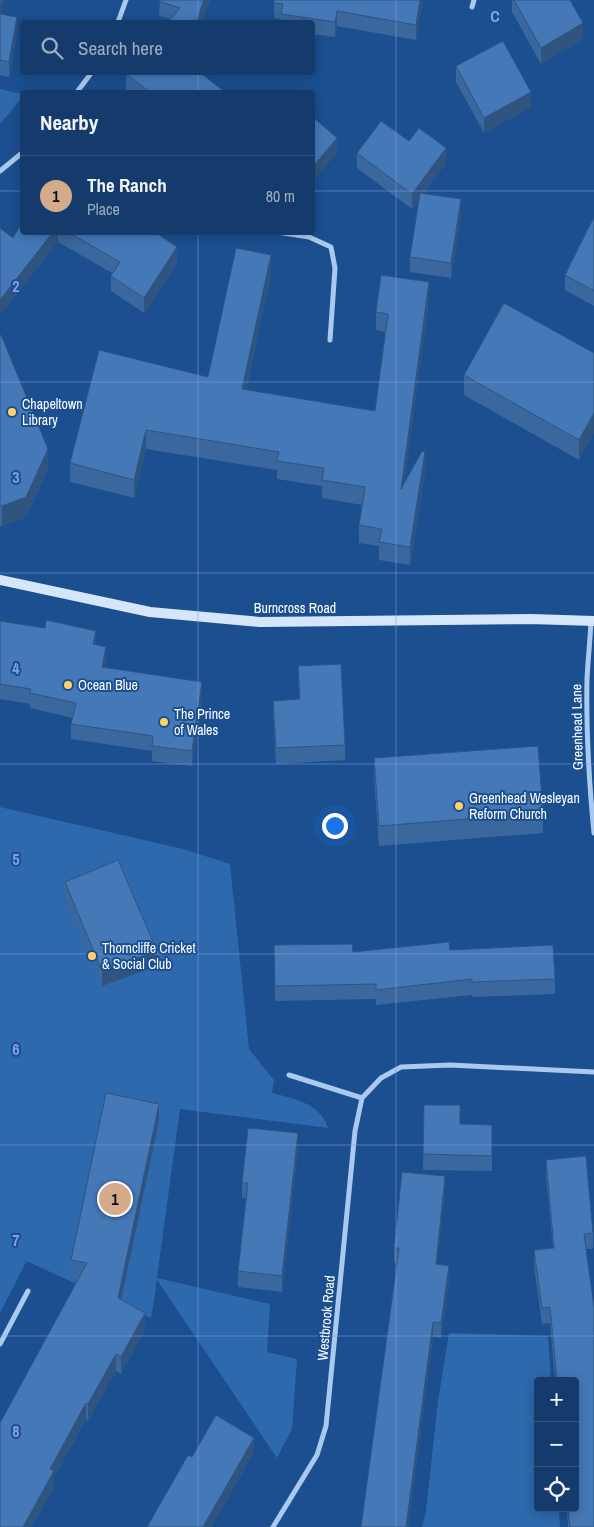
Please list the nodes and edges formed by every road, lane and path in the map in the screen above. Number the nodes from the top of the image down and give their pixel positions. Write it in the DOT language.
graph roads {
  1 [pos="126,0"];
  2 [pos="474,0"];
  3 [pos="472,6"];
  4 [pos="119,20"];
  5 [pos="90,75"];
  6 [pos="79,90"];
  7 [pos="20,155"];
  8 [pos="0,171"];
  9 [pos="296,235"];
  10 [pos="330,340"];
  11 [pos="0,580"];
  12 [pos="593,621"];
  13 [pos="594,833"];
  14 [pos="594,1072"];
  15 [pos="289,1075"];
  16 [pos="362,1098"];
  17 [pos="28,1291"];
  18 [pos="0,1344"];
  19 [pos="273,1527"];
  1 -- 4 [label="street"];
  2 -- 3 [label="street"];
  5 -- 6 [label="street"];
  7 -- 8 [label="street"];
  9 -- 10 [label="street"];
  11 -- 12 [label="main road, Burncross Road"];
  12 -- 13 [label="street, Greenhead Lane"];
  14 -- 16 [label="street"];
  15 -- 16 [label="street"];
  16 -- 19 [label="street, Westbrook Road"];
  17 -- 18 [label="street"];
}
